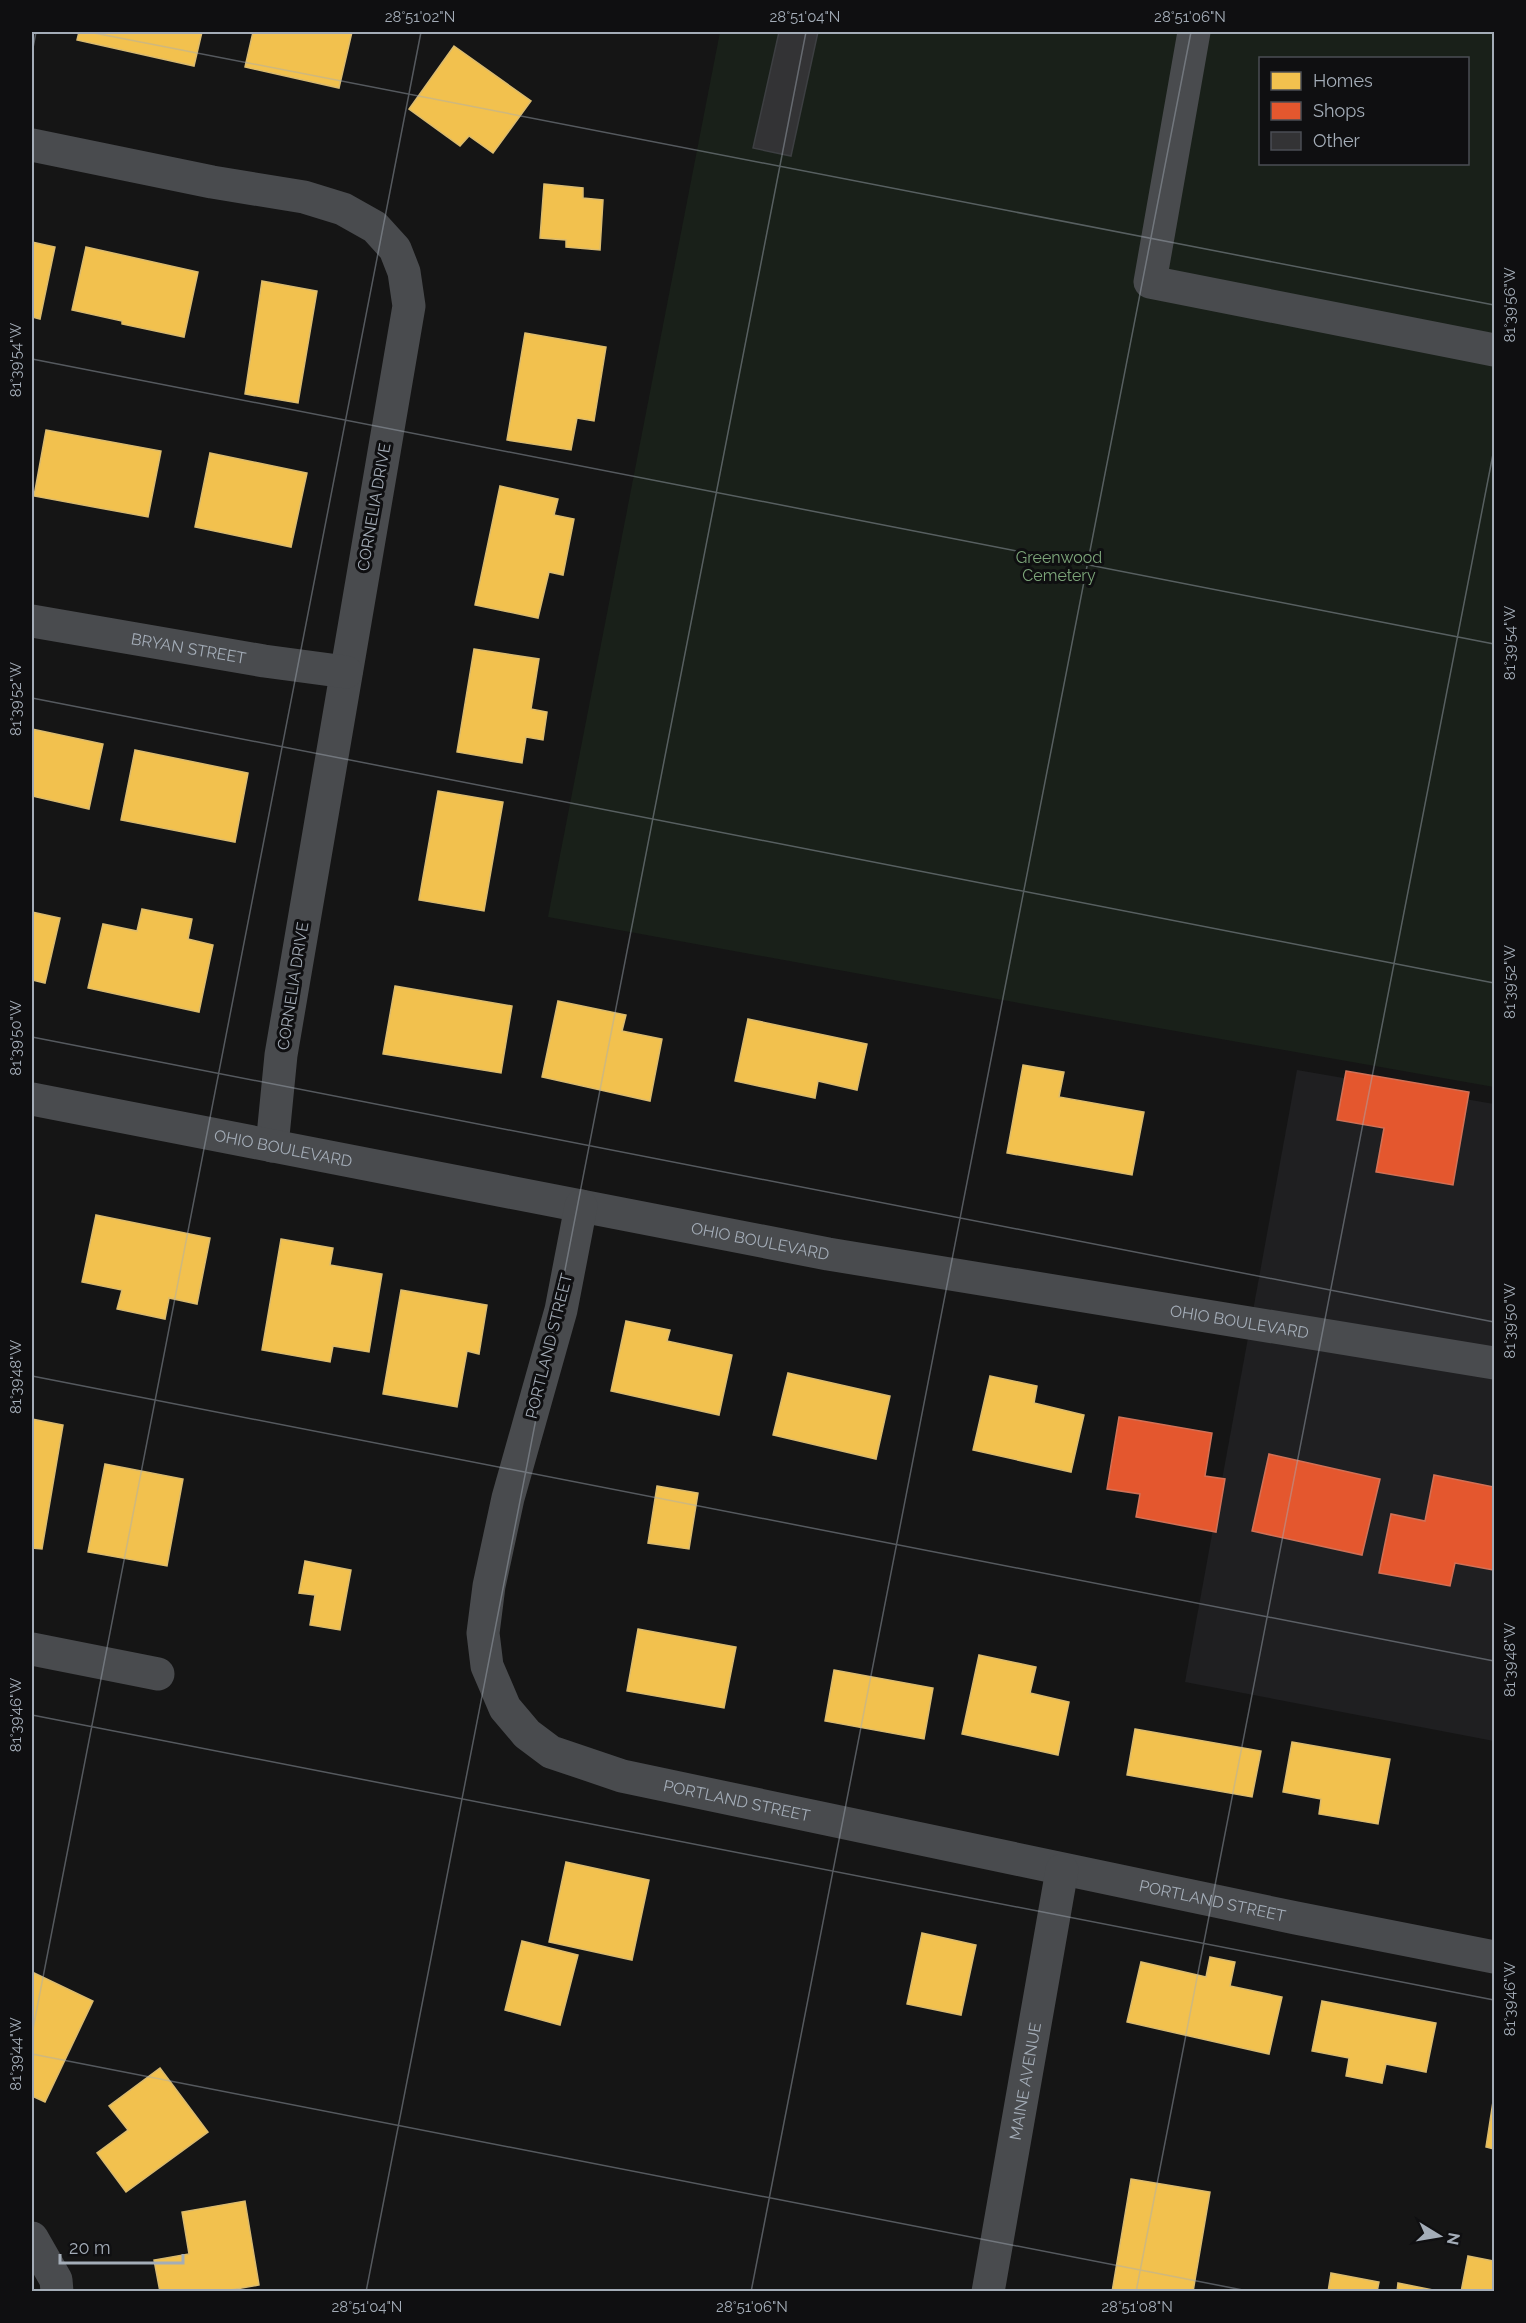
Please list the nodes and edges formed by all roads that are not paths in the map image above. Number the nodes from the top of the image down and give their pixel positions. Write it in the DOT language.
graph roads {
  1 [pos="1194,32"];
  2 [pos="32,145"];
  3 [pos="1494,350"];
  4 [pos="32,621"];
  5 [pos="346,672"];
  6 [pos="32,1099"];
  7 [pos="272,1146"];
  8 [pos="581,1206"];
  9 [pos="1494,1363"];
  10 [pos="32,1649"];
  11 [pos="158,1674"];
  12 [pos="1062,1870"];
  13 [pos="1494,1957"];
  14 [pos="32,2238"];
  15 [pos="57,2292"];
  16 [pos="988,2292"];
  1 -- 3 [label="street"];
  2 -- 5 [label="street, CORNELIA DRIVE"];
  4 -- 5 [label="street, BRYAN STREET"];
  5 -- 7 [label="street, CORNELIA DRIVE"];
  6 -- 7 [label="street, OHIO BOULEVARD"];
  7 -- 8 [label="street, OHIO BOULEVARD"];
  8 -- 9 [label="street, OHIO BOULEVARD"];
  8 -- 12 [label="street, PORTLAND STREET"];
  10 -- 11 [label="street"];
  12 -- 13 [label="street, PORTLAND STREET"];
  12 -- 16 [label="street, MAINE AVENUE"];
  14 -- 15 [label="street"];
}
